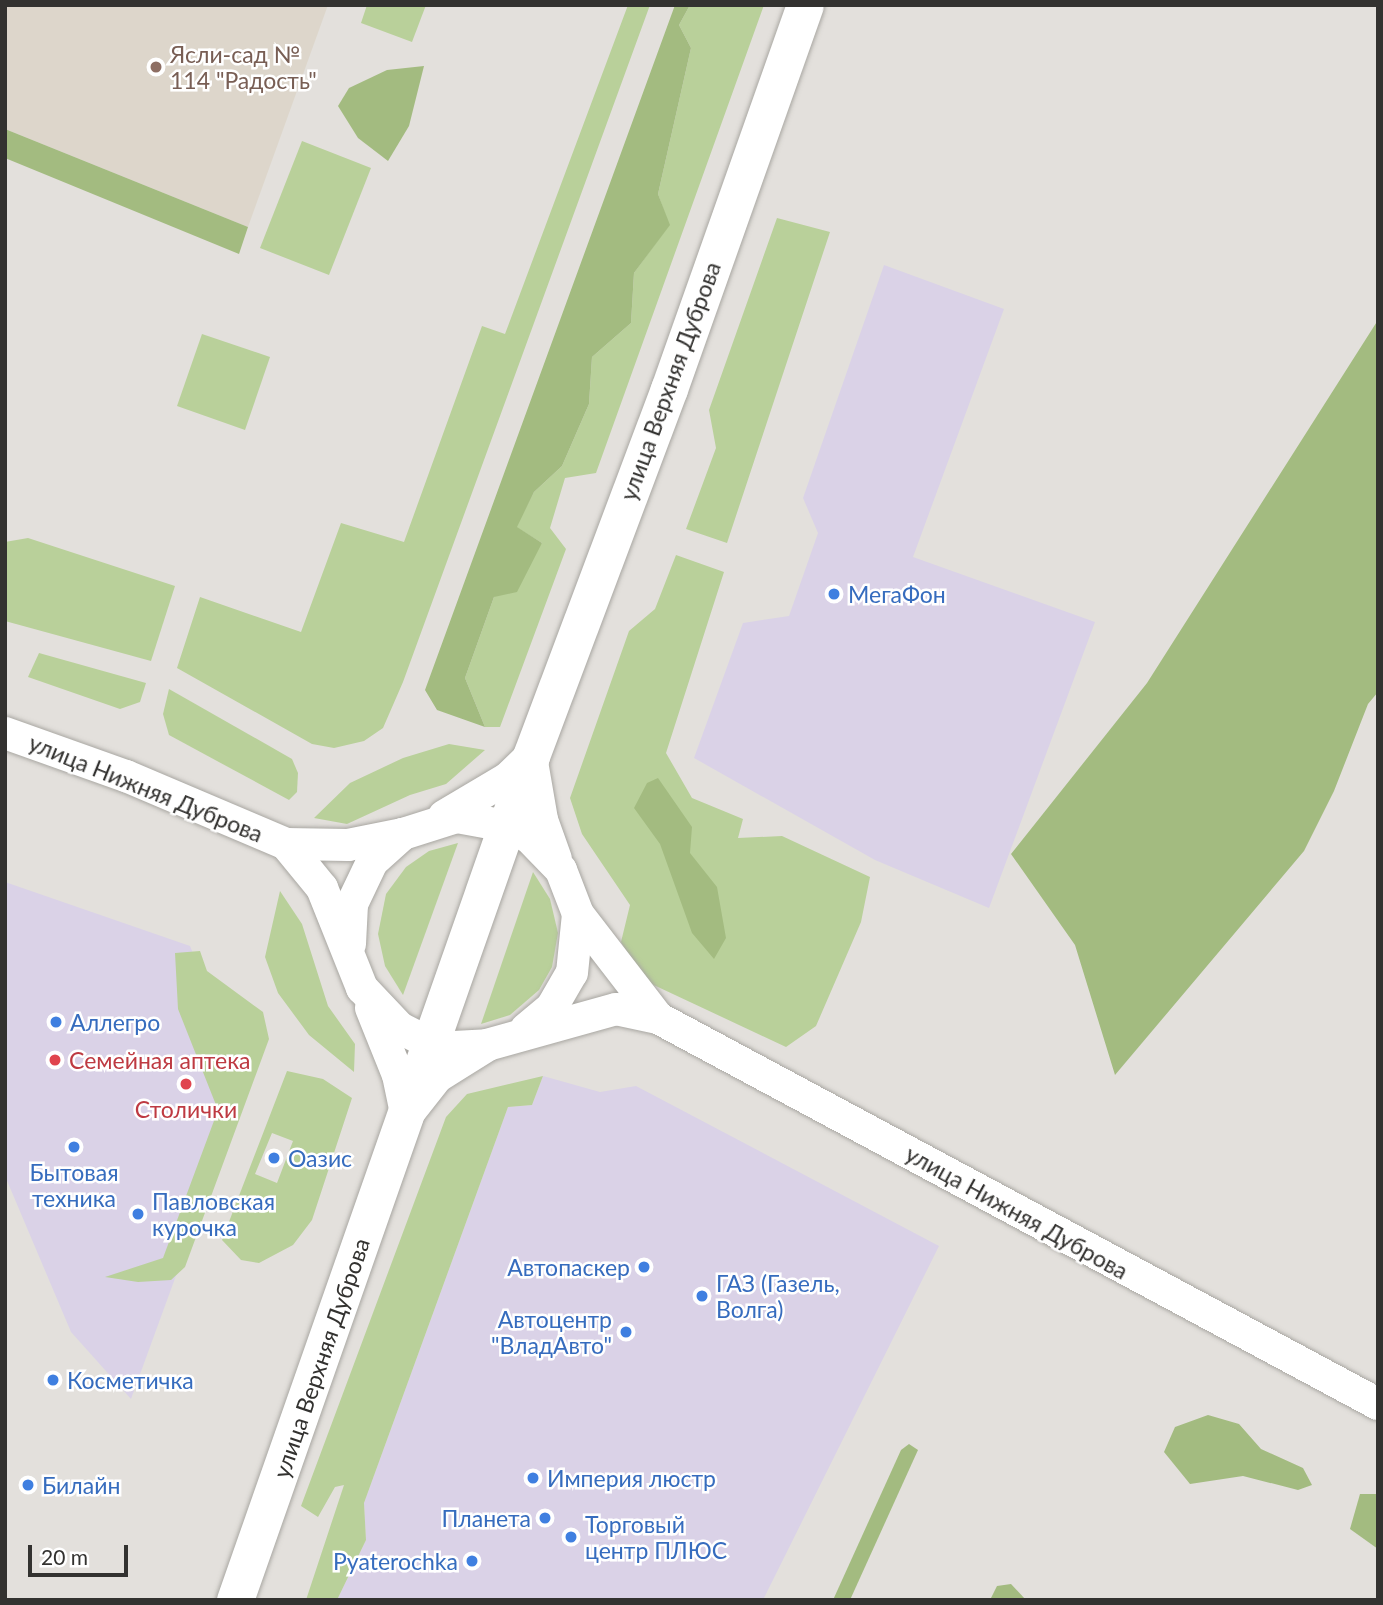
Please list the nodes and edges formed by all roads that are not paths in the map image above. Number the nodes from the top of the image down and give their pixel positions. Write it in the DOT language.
graph roads {
  1 [pos="805,5"];
  2 [pos="5,733"];
  3 [pos="531,756"];
  4 [pos="432,821"];
  5 [pos="506,826"];
  6 [pos="403,834"];
  7 [pos="286,844"];
  8 [pos="561,870"];
  9 [pos="578,914"];
  10 [pos="351,958"];
  11 [pos="362,988"];
  12 [pos="658,1018"];
  13 [pos="522,1032"];
  14 [pos="431,1044"];
  15 [pos="487,1045"];
  16 [pos="407,1118"];
  17 [pos="1378,1404"];
  18 [pos="235,1600"];
  1 -- 3 [label="main road, улица Верхняя Дуброва"];
  2 -- 7 [label="street, улица Нижняя Дуброва"];
  3 -- 4 [label="street, улица Верхняя Дуброва"];
  3 -- 5 [label="main road, улица Верхняя Дуброва"];
  3 -- 8 [label="street"];
  4 -- 5 [label="street, улица Нижняя Дуброва"];
  4 -- 6 [label="street, улица Нижняя Дуброва"];
  5 -- 8 [label="street, улица Нижняя Дуброва"];
  5 -- 14 [label="main road, улица Верхняя Дуброва"];
  6 -- 7 [label="street, улица Нижняя Дуброва"];
  6 -- 10 [label="street"];
  7 -- 10 [label="street, улица Нижняя Дуброва"];
  8 -- 9 [label="street, улица Нижняя Дуброва"];
  9 -- 12 [label="street, улица Нижняя Дуброва"];
  9 -- 13 [label="street"];
  10 -- 11 [label="street, улица Нижняя Дуброва"];
  11 -- 14 [label="street, улица Нижняя Дуброва"];
  11 -- 16 [label="street"];
  12 -- 13 [label="street, улица Нижняя Дуброва"];
  12 -- 17 [label="street, улица Нижняя Дуброва"];
  13 -- 15 [label="street, улица Нижняя Дуброва"];
  14 -- 15 [label="street, улица Нижняя Дуброва"];
  14 -- 16 [label="main road, улица Верхняя Дуброва"];
  15 -- 16 [label="street, улица Верхняя Дуброва"];
  16 -- 18 [label="main road, улица Верхняя Дуброва"];
}
